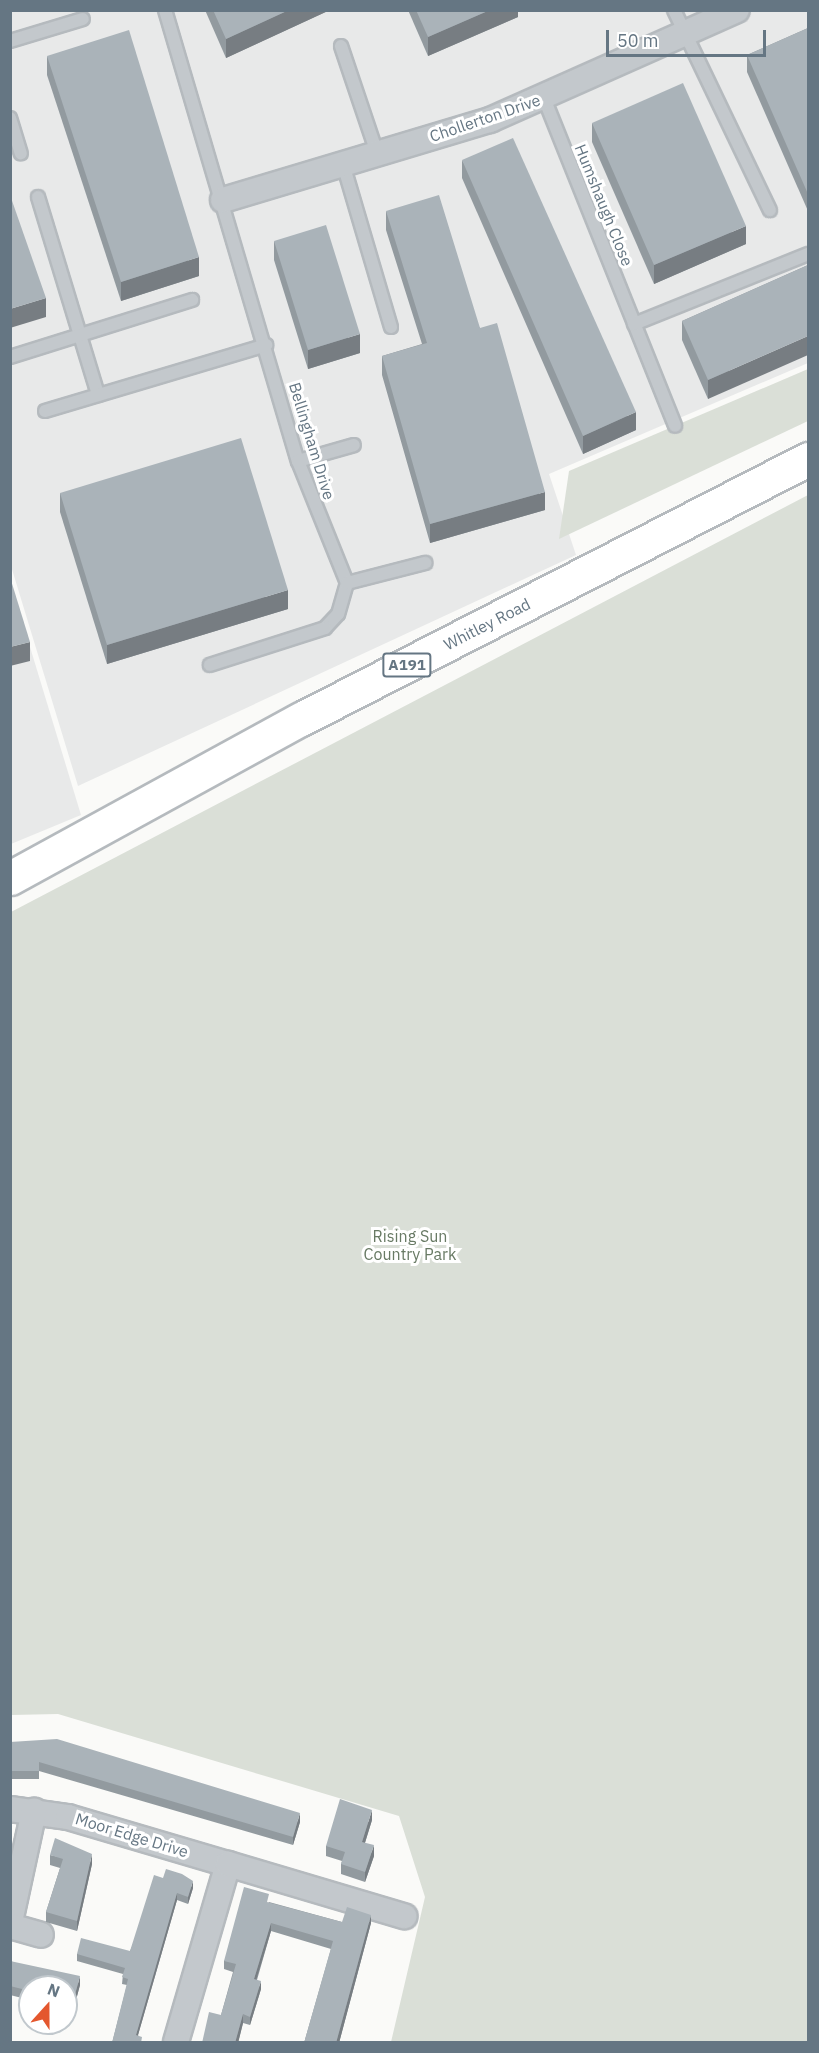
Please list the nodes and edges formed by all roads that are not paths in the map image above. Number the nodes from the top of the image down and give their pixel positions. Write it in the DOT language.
graph roads {
  1 [pos="165,10"];
  2 [pos="674,10"];
  3 [pos="737,10"];
  4 [pos="82,19"];
  5 [pos="684,34"];
  6 [pos="10,41"];
  7 [pos="341,45"];
  8 [pos="544,98"];
  9 [pos="10,118"];
  10 [pos="21,153"];
  11 [pos="377,153"];
  12 [pos="344,164"];
  13 [pos="38,197"];
  14 [pos="223,200"];
  15 [pos="770,210"];
  16 [pos="808,254"];
  17 [pos="192,300"];
  18 [pos="634,324"];
  19 [pos="391,327"];
  20 [pos="80,336"];
  21 [pos="266,345"];
  22 [pos="10,357"];
  23 [pos="98,395"];
  24 [pos="45,411"];
  25 [pos="675,426"];
  26 [pos="354,445"];
  27 [pos="808,459"];
  28 [pos="298,461"];
  29 [pos="425,563"];
  30 [pos="347,583"];
  31 [pos="210,665"];
  32 [pos="10,878"];
  33 [pos="10,1809"];
  34 [pos="34,1811"];
  35 [pos="228,1864"];
  36 [pos="404,1916"];
  37 [pos="10,1924"];
  38 [pos="40,1935"];
  39 [pos="176,2043"];
  1 -- 14 [label="lane, Bellingham Drive"];
  2 -- 5 [label="lane"];
  3 -- 5 [label="street, Chollerton Drive"];
  4 -- 6 [label="lane"];
  5 -- 8 [label="street, Chollerton Drive"];
  5 -- 15 [label="lane"];
  7 -- 11 [label="lane"];
  8 -- 11 [label="street, Chollerton Drive"];
  8 -- 18 [label="lane, Humshaugh Close"];
  9 -- 10 [label="lane"];
  11 -- 12 [label="street, Chollerton Drive"];
  12 -- 14 [label="street, Chollerton Drive"];
  12 -- 19 [label="lane"];
  13 -- 20 [label="lane"];
  14 -- 21 [label="lane, Bellingham Drive"];
  16 -- 18 [label="lane"];
  17 -- 20 [label="lane"];
  18 -- 25 [label="lane, Humshaugh Close"];
  20 -- 22 [label="lane"];
  20 -- 23 [label="lane"];
  21 -- 23 [label="lane"];
  21 -- 28 [label="lane, Bellingham Drive"];
  23 -- 24 [label="lane"];
  26 -- 28 [label="lane"];
  27 -- 32 [label="main road, Whitley Road / A191"];
  28 -- 30 [label="lane, Bellingham Drive"];
  29 -- 30 [label="lane"];
  30 -- 31 [label="lane"];
  33 -- 34 [label="street, Moor Edge Drive"];
  34 -- 35 [label="street, Moor Edge Drive"];
  34 -- 37 [label="street"];
  35 -- 36 [label="street, Moor Edge Drive"];
  35 -- 39 [label="street"];
  37 -- 38 [label="street"];
}
